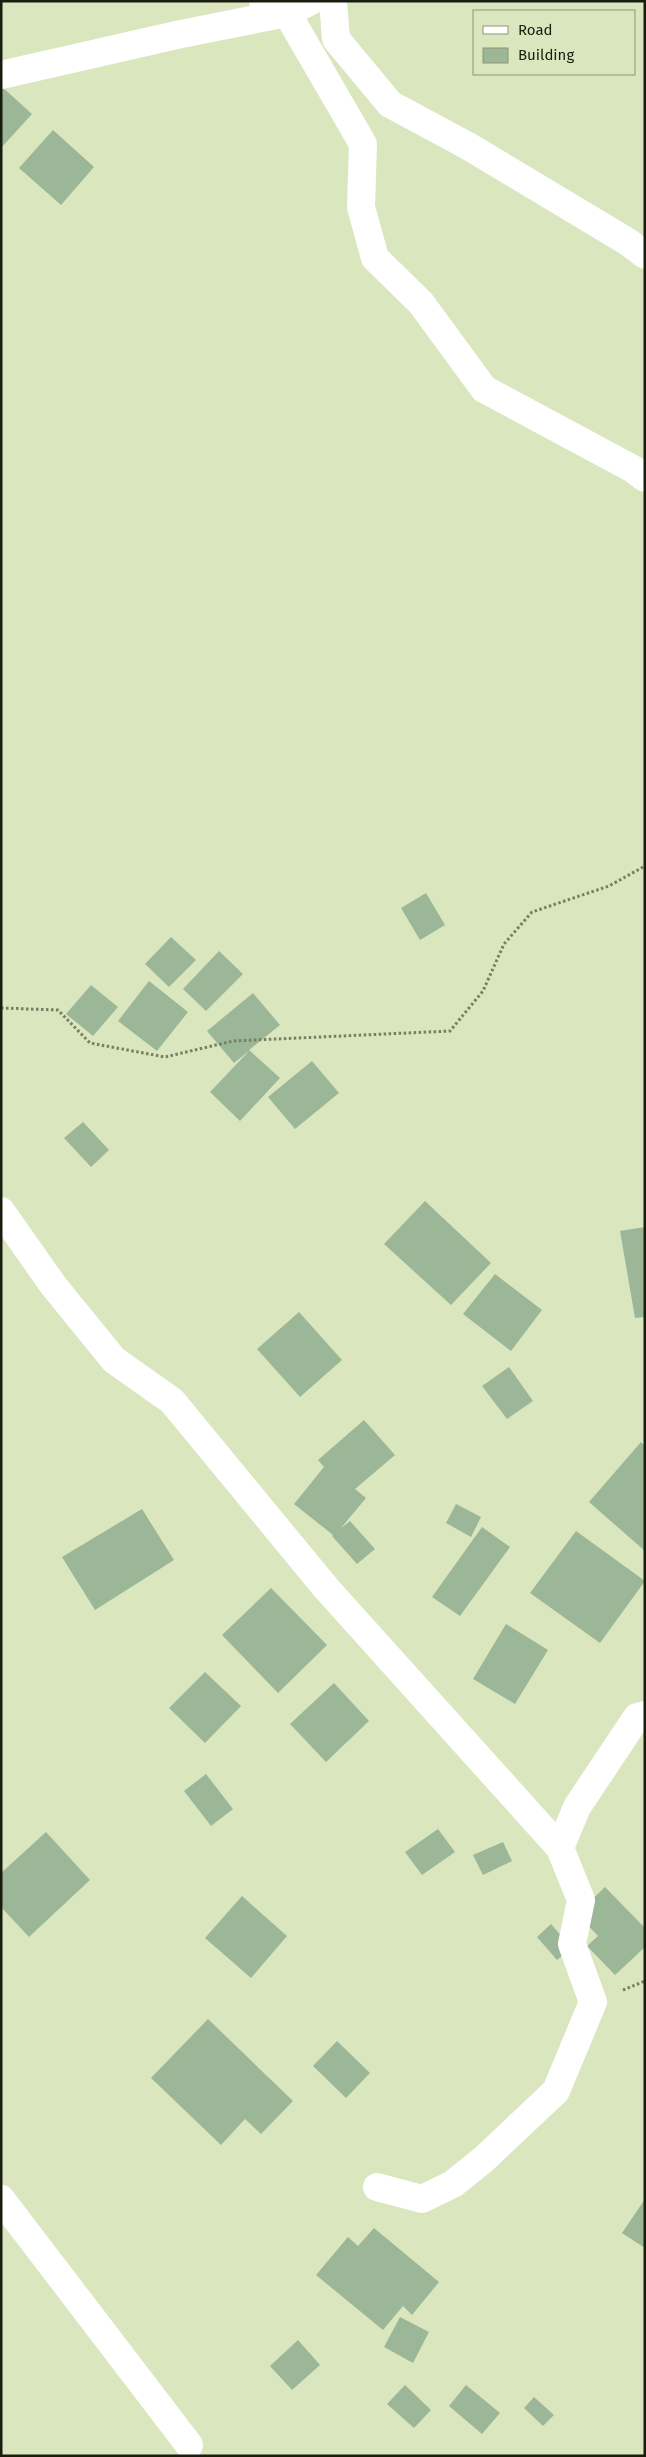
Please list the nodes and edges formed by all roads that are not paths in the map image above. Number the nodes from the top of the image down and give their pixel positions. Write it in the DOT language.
graph roads {
  1 [pos="311,1"];
  2 [pos="334,1"];
  3 [pos="275,7"];
  4 [pos="1,75"];
  5 [pos="645,255"];
  6 [pos="641,468"];
  7 [pos="1,1211"];
  8 [pos="645,1715"];
  9 [pos="560,1848"];
  10 [pos="377,2187"];
  11 [pos="1,2199"];
  12 [pos="189,2446"];
  1 -- 3 [label="street"];
  2 -- 5 [label="street"];
  3 -- 4 [label="street"];
  3 -- 6 [label="street"];
  7 -- 9 [label="street"];
  8 -- 9 [label="street"];
  9 -- 10 [label="street"];
  11 -- 12 [label="street"];
}
